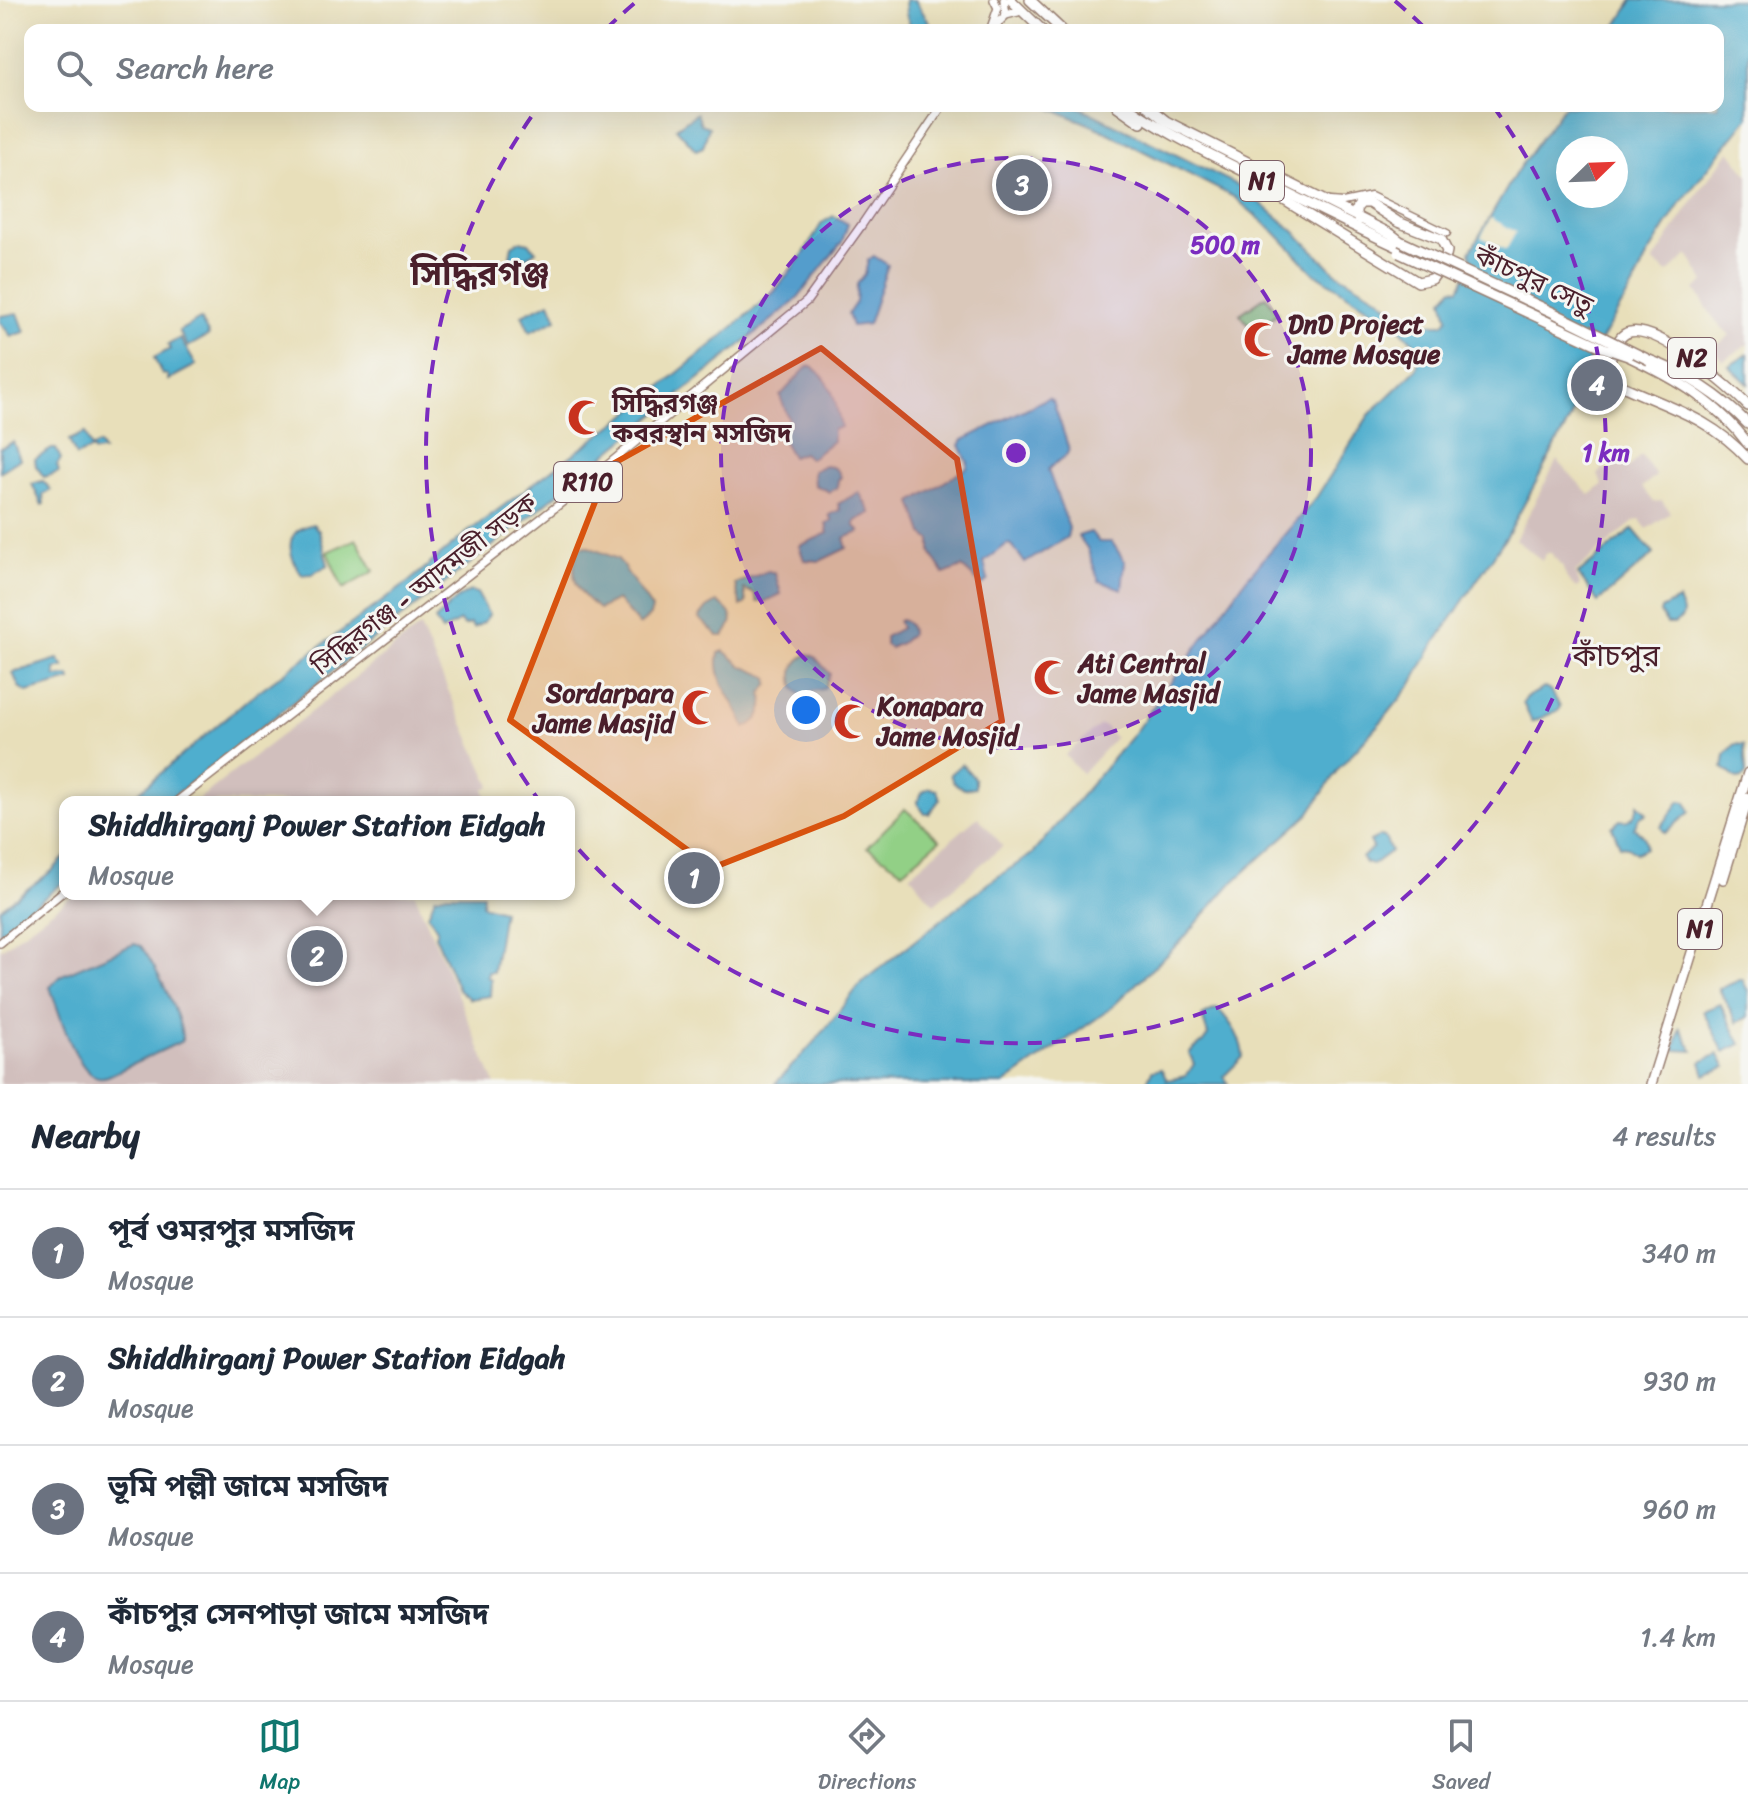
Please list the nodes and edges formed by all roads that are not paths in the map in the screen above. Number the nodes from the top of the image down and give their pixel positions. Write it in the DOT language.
graph roads {
  1 [pos="994,0"];
  2 [pos="1006,0"];
  3 [pos="1019,0"];
  4 [pos="1030,0"];
  5 [pos="1018,12"];
  6 [pos="1006,15"];
  7 [pos="992,24"];
  8 [pos="996,24"];
  9 [pos="1032,24"];
  10 [pos="1032,24"];
  11 [pos="1044,24"];
  12 [pos="1056,24"];
  13 [pos="938,112"];
  14 [pos="1126,112"];
  15 [pos="1136,112"];
  16 [pos="1146,112"];
  17 [pos="1155,112"];
  18 [pos="1274,194"];
  19 [pos="1322,200"];
  20 [pos="1360,220"];
  21 [pos="1447,233"];
  22 [pos="1399,248"];
  23 [pos="1648,363"];
  24 [pos="1674,369"];
  25 [pos="1748,406"];
  26 [pos="1727,416"];
  27 [pos="1748,417"];
  28 [pos="1748,424"];
  29 [pos="1748,436"];
  30 [pos="1748,444"];
  31 [pos="1748,459"];
  32 [pos="1748,773"];
  33 [pos="184,796"];
  34 [pos="1748,798"];
  35 [pos="59,895"];
  36 [pos="0,943"];
  37 [pos="1653,1084"];
  1 -- 7 [label="main road"];
  2 -- 5 [label="highway"];
  2 -- 6 [label="main road"];
  2 -- 10 [label="highway"];
  3 -- 11 [label="highway"];
  4 -- 12 [label="highway"];
  5 -- 6 [label="main road"];
  5 -- 9 [label="highway"];
  6 -- 8 [label="main road"];
  13 -- 33 [label="main road, সিদ্ধিরগঞ্জ - আদমজী সড়ক / R110"];
  14 -- 18 [label="highway"];
  15 -- 22 [label="highway, N1"];
  16 -- 22 [label="highway, N1"];
  17 -- 19 [label="highway"];
  18 -- 20 [label="highway"];
  18 -- 22 [label="highway"];
  19 -- 20 [label="highway"];
  19 -- 21 [label="street"];
  20 -- 22 [label="highway"];
  22 -- 23 [label="highway, কাঁচপুর সেতু / N1, bridge"];
  22 -- 23 [label="highway, কাঁচপুর সেতু / N1, bridge"];
  23 -- 24 [label="highway, N1"];
  23 -- 26 [label="highway, N1"];
  24 -- 27 [label="highway, N2"];
  24 -- 28 [label="highway, N1"];
  25 -- 31 [label="highway, N2"];
  26 -- 29 [label="highway"];
  26 -- 30 [label="highway, N1"];
  32 -- 37 [label="highway, N1"];
  34 -- 37 [label="highway, N1"];
  35 -- 36 [label="main road"];
}
